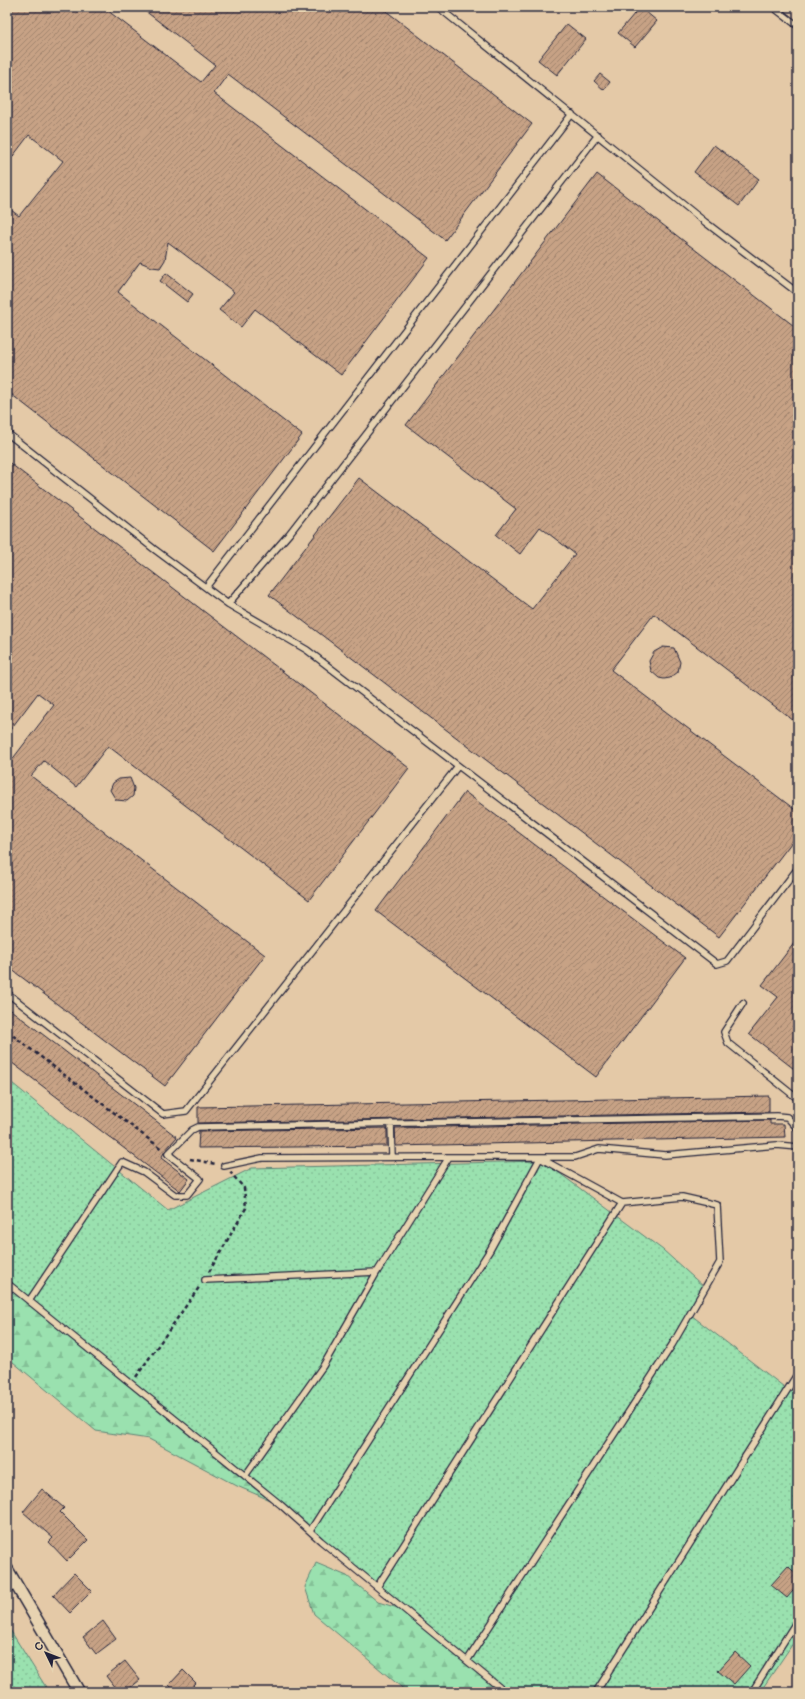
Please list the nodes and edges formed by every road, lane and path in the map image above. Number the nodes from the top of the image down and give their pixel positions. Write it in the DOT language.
graph roads {
  1 [pos="438,7"];
  2 [pos="773,7"];
  3 [pos="798,26"];
  4 [pos="572,114"];
  5 [pos="598,135"];
  6 [pos="798,293"];
  7 [pos="7,434"];
  8 [pos="206,588"];
  9 [pos="228,604"];
  10 [pos="458,766"];
  11 [pos="798,868"];
  12 [pos="7,993"];
  13 [pos="743,1003"];
  14 [pos="798,1099"];
  15 [pos="391,1124"];
  16 [pos="798,1129"];
  17 [pos="798,1147"];
  18 [pos="392,1157"];
  19 [pos="449,1157"];
  20 [pos="540,1158"];
  21 [pos="224,1166"];
  22 [pos="622,1204"];
  23 [pos="378,1272"];
  24 [pos="204,1280"];
  25 [pos="7,1282"];
  26 [pos="29,1301"];
  27 [pos="798,1373"];
  28 [pos="245,1476"];
  29 [pos="310,1531"];
  30 [pos="7,1569"];
  31 [pos="377,1587"];
  32 [pos="798,1619"];
  33 [pos="467,1661"];
  34 [pos="79,1692"];
  35 [pos="505,1692"];
  36 [pos="596,1692"];
  37 [pos="752,1692"];
  1 -- 4 [label="lane"];
  2 -- 3 [label="lane"];
  4 -- 5 [label="lane"];
  4 -- 8 [label="lane"];
  5 -- 6 [label="lane"];
  5 -- 9 [label="lane"];
  7 -- 8 [label="lane"];
  8 -- 9 [label="lane"];
  9 -- 10 [label="lane"];
  10 -- 11 [label="lane"];
  10 -- 12 [label="lane"];
  13 -- 14 [label="lane"];
  15 -- 16 [label="lane"];
  15 -- 18 [label="lane"];
  15 -- 26 [label="lane"];
  17 -- 20 [label="lane"];
  18 -- 19 [label="lane"];
  18 -- 21 [label="lane"];
  19 -- 20 [label="lane"];
  19 -- 23 [label="lane"];
  20 -- 22 [label="lane"];
  20 -- 29 [label="lane"];
  22 -- 31 [label="lane"];
  22 -- 33 [label="lane"];
  23 -- 24 [label="lane"];
  23 -- 28 [label="lane"];
  25 -- 26 [label="lane"];
  26 -- 28 [label="lane"];
  27 -- 36 [label="lane"];
  28 -- 29 [label="lane"];
  29 -- 31 [label="lane"];
  30 -- 34 [label="street"];
  31 -- 33 [label="lane"];
  32 -- 37 [label="lane"];
  33 -- 35 [label="lane"];
}
